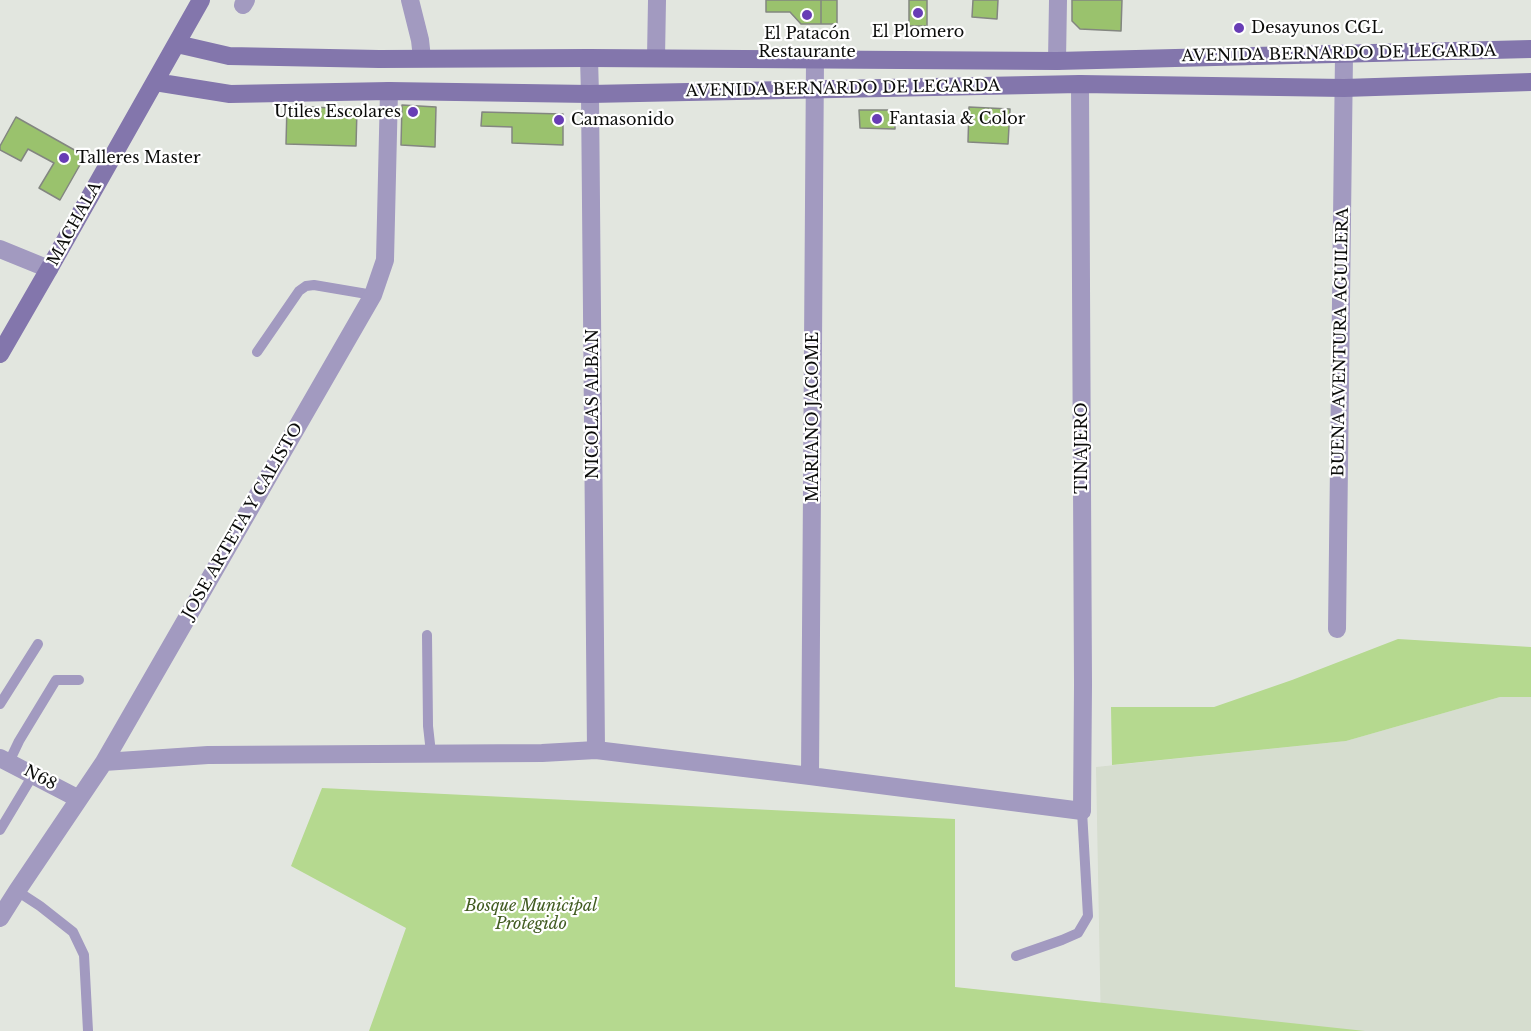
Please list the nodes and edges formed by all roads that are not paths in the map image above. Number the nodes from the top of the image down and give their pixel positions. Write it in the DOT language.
graph roads {
  1 [pos="201,0"];
  2 [pos="410,0"];
  3 [pos="657,0"];
  4 [pos="1058,0"];
  5 [pos="177,44"];
  6 [pos="1531,50"];
  7 [pos="1344,55"];
  8 [pos="422,58"];
  9 [pos="589,58"];
  10 [pos="656,58"];
  11 [pos="815,59"];
  12 [pos="1057,61"];
  13 [pos="155,82"];
  14 [pos="1531,82"];
  15 [pos="1080,84"];
  16 [pos="1344,88"];
  17 [pos="816,90"];
  18 [pos="389,91"];
  19 [pos="590,94"];
  20 [pos="0,249"];
  21 [pos="50,269"];
  22 [pos="373,295"];
  23 [pos="257,352"];
  24 [pos="0,354"];
  25 [pos="1337,629"];
  26 [pos="427,635"];
  27 [pos="38,644"];
  28 [pos="79,680"];
  29 [pos="0,704"];
  30 [pos="596,750"];
  31 [pos="431,753"];
  32 [pos="4,760"];
  33 [pos="104,762"];
  34 [pos="33,775"];
  35 [pos="810,776"];
  36 [pos="79,799"];
  37 [pos="1082,811"];
  38 [pos="0,830"];
  39 [pos="17,891"];
  40 [pos="1,915"];
  41 [pos="1016,956"];
  42 [pos="88,1031"];
  1 -- 5 [label="street, MACHALA"];
  2 -- 8 [label="street"];
  3 -- 10 [label="street"];
  4 -- 12 [label="street"];
  5 -- 8 [label="street, AVENIDA BERNARDO DE LEGARDA"];
  5 -- 13 [label="street, MACHALA"];
  6 -- 7 [label="street, AVENIDA BERNARDO DE LEGARDA"];
  7 -- 12 [label="street, AVENIDA BERNARDO DE LEGARDA"];
  7 -- 16 [label="street, BUENA AVENTURA AGUILERA"];
  8 -- 9 [label="street, AVENIDA BERNARDO DE LEGARDA"];
  9 -- 10 [label="street, AVENIDA BERNARDO DE LEGARDA"];
  9 -- 19 [label="street, NICOLAS ALBAN"];
  10 -- 11 [label="street, AVENIDA BERNARDO DE LEGARDA"];
  11 -- 12 [label="street, AVENIDA BERNARDO DE LEGARDA"];
  11 -- 17 [label="street, MARIANO JACOME"];
  13 -- 18 [label="street, AVENIDA BERNARDO DE LEGARDA"];
  13 -- 21 [label="street, MACHALA"];
  14 -- 16 [label="street, AVENIDA BERNARDO DE LEGARDA"];
  15 -- 16 [label="street, AVENIDA BERNARDO DE LEGARDA"];
  15 -- 17 [label="street, AVENIDA BERNARDO DE LEGARDA"];
  15 -- 37 [label="street, TINAJERO"];
  16 -- 25 [label="street, BUENA AVENTURA AGUILERA"];
  17 -- 19 [label="street, AVENIDA BERNARDO DE LEGARDA"];
  17 -- 35 [label="street, MARIANO JACOME"];
  18 -- 19 [label="street, AVENIDA BERNARDO DE LEGARDA"];
  18 -- 22 [label="street, JOSE ARTETA Y CALISTO"];
  19 -- 30 [label="street, NICOLAS ALBAN"];
  20 -- 21 [label="street"];
  21 -- 24 [label="street, MACHALA"];
  22 -- 23 [label="lane"];
  22 -- 33 [label="street, JOSE ARTETA Y CALISTO"];
  26 -- 31 [label="lane"];
  27 -- 29 [label="lane"];
  28 -- 32 [label="lane"];
  30 -- 31 [label="street"];
  30 -- 35 [label="street"];
  31 -- 33 [label="street"];
  32 -- 34 [label="street, N68"];
  33 -- 36 [label="street, JOSE ARTETA Y CALISTO"];
  34 -- 36 [label="street, N68"];
  34 -- 38 [label="lane"];
  35 -- 37 [label="street"];
  36 -- 39 [label="street, JOSE ARTETA Y CALISTO"];
  37 -- 41 [label="lane"];
  39 -- 40 [label="street, JOSE ARTETA Y CALISTO"];
  39 -- 42 [label="lane"];
}
